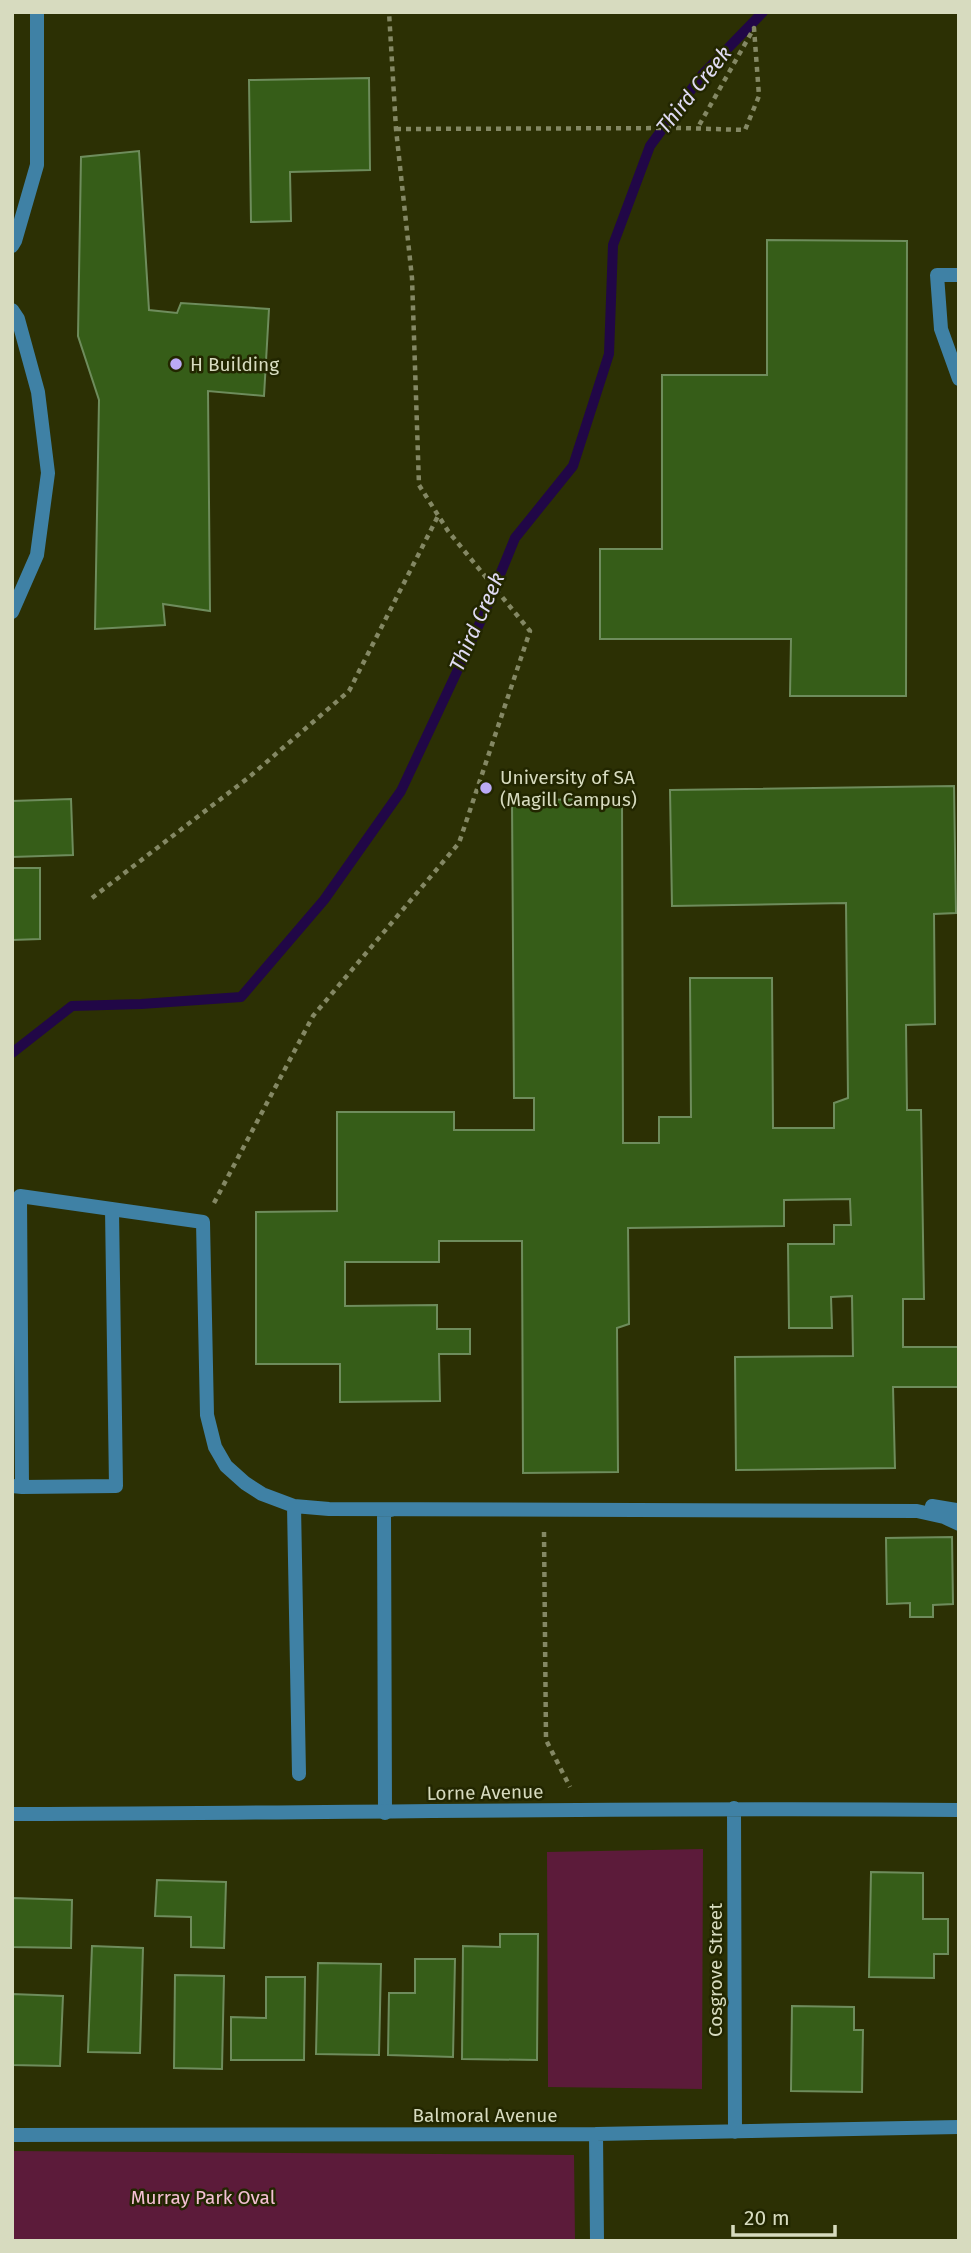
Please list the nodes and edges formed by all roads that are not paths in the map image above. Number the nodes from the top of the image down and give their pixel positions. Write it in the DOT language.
graph roads {
  1 [pos="37,12"];
  2 [pos="12,246"];
  3 [pos="959,275"];
  4 [pos="12,310"];
  5 [pos="959,379"];
  6 [pos="12,612"];
  7 [pos="112,1209"];
  8 [pos="17,1487"];
  9 [pos="294,1506"];
  10 [pos="384,1510"];
  11 [pos="959,1513"];
  12 [pos="959,1524"];
  13 [pos="299,1774"];
  14 [pos="734,1808"];
  15 [pos="959,1810"];
  16 [pos="385,1813"];
  17 [pos="12,1814"];
  18 [pos="959,2127"];
  19 [pos="735,2132"];
  20 [pos="596,2134"];
  21 [pos="12,2135"];
  22 [pos="597,2241"];
  1 -- 2 [label="street"];
  3 -- 5 [label="street"];
  4 -- 6 [label="street"];
  7 -- 8 [label="street"];
  7 -- 8 [label="street"];
  7 -- 9 [label="street"];
  9 -- 10 [label="street"];
  9 -- 13 [label="street"];
  10 -- 11 [label="street"];
  10 -- 12 [label="street"];
  10 -- 16 [label="street"];
  14 -- 15 [label="street, Lorne Avenue"];
  14 -- 16 [label="street, Lorne Avenue"];
  14 -- 19 [label="street, Cosgrove Street"];
  16 -- 17 [label="street, Lorne Avenue"];
  18 -- 19 [label="street, Balmoral Avenue"];
  19 -- 20 [label="street, Balmoral Avenue"];
  20 -- 21 [label="street, Balmoral Avenue"];
  20 -- 22 [label="street"];
}
